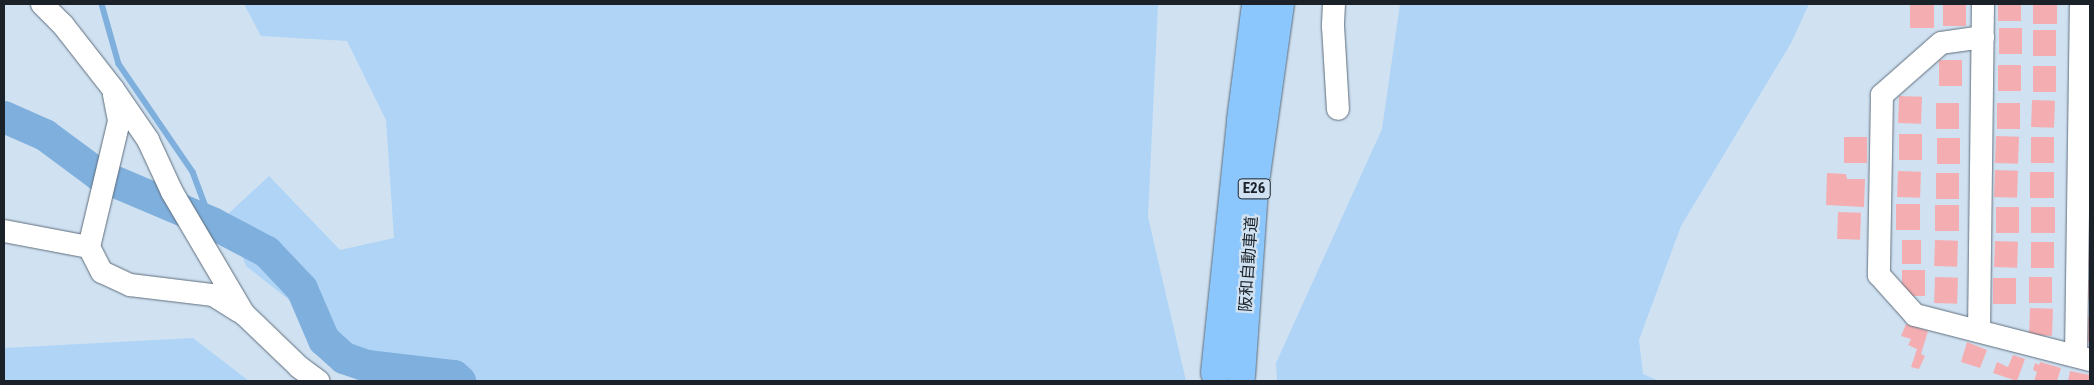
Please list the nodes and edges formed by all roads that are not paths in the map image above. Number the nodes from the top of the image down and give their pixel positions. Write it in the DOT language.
graph roads {
  1 [pos="42,4"];
  2 [pos="1256,4"];
  3 [pos="1280,4"];
  4 [pos="1334,4"];
  5 [pos="1983,4"];
  6 [pos="2080,4"];
  7 [pos="1983,37"];
  8 [pos="113,89"];
  9 [pos="1338,109"];
  10 [pos="4,231"];
  11 [pos="90,247"];
  12 [pos="244,314"];
  13 [pos="1979,331"];
  14 [pos="2083,358"];
  15 [pos="318,381"];
  1 -- 8 [label="street"];
  2 -- 3 [label="highway, 阪和自動車道 / E26"];
  4 -- 9 [label="street"];
  5 -- 7 [label="street"];
  6 -- 14 [label="street"];
  7 -- 13 [label="street"];
  7 -- 13 [label="street"];
  8 -- 11 [label="street"];
  8 -- 12 [label="street"];
  10 -- 11 [label="street"];
  11 -- 12 [label="street"];
  12 -- 15 [label="street"];
  13 -- 14 [label="street"];
}
